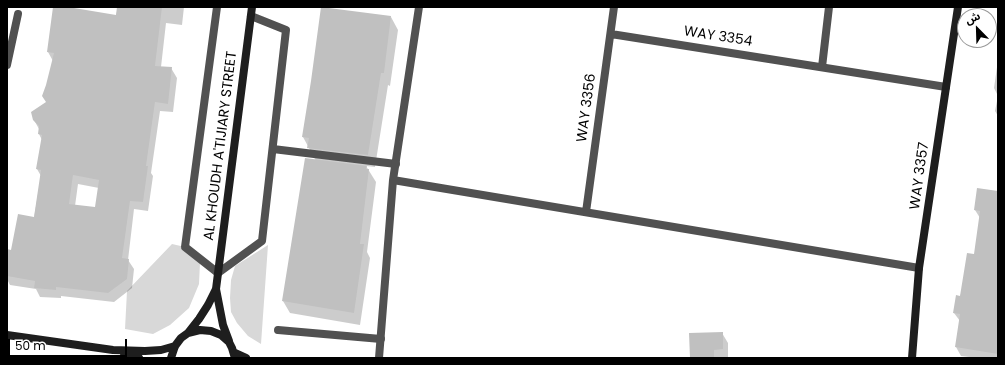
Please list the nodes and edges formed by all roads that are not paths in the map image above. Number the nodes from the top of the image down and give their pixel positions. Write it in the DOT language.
graph roads {
  1 [pos="217,7"];
  2 [pos="252,7"];
  3 [pos="419,7"];
  4 [pos="614,7"];
  5 [pos="829,7"];
  6 [pos="958,7"];
  7 [pos="18,14"];
  8 [pos="251,16"];
  9 [pos="611,34"];
  10 [pos="7,65"];
  11 [pos="822,67"];
  12 [pos="946,87"];
  13 [pos="273,149"];
  14 [pos="396,164"];
  15 [pos="393,180"];
  16 [pos="586,212"];
  17 [pos="919,268"];
  18 [pos="218,273"];
  19 [pos="216,289"];
  20 [pos="278,330"];
  21 [pos="188,333"];
  22 [pos="7,335"];
  23 [pos="381,339"];
  24 [pos="229,342"];
  25 [pos="175,346"];
  26 [pos="113,350"];
  27 [pos="235,356"];
  28 [pos="139,358"];
  29 [pos="171,358"];
  30 [pos="246,358"];
  31 [pos="380,358"];
  32 [pos="910,358"];
  1 -- 18 [label="street"];
  2 -- 8 [label="street, AL KHOUDH A'TIJIARY STREET"];
  3 -- 14 [label="street"];
  4 -- 9 [label="street, WAY 3356"];
  5 -- 11 [label="street"];
  6 -- 12 [label="street, WAY 3357"];
  7 -- 10 [label="street"];
  8 -- 13 [label="street"];
  8 -- 18 [label="street, AL KHOUDH A'TIJIARY STREET"];
  9 -- 11 [label="street, WAY 3354"];
  9 -- 16 [label="street, WAY 3356"];
  11 -- 12 [label="street, WAY 3354"];
  12 -- 17 [label="street, WAY 3357"];
  13 -- 14 [label="street"];
  13 -- 18 [label="street"];
  14 -- 15 [label="street"];
  15 -- 16 [label="street"];
  15 -- 23 [label="street"];
  16 -- 17 [label="street"];
  17 -- 32 [label="street, WAY 3357"];
  18 -- 19 [label="street, AL KHOUDH A'TIJIARY STREET"];
  19 -- 21 [label="street, AL KHOUDH A'TIJIARY STREET"];
  19 -- 24 [label="street, AL KHOUDH A'TIJIARY STREET"];
  20 -- 23 [label="street"];
  21 -- 24 [label="street"];
  21 -- 25 [label="street, AL KHOUDH A'TIJIARY STREET"];
  22 -- 26 [label="street"];
  23 -- 31 [label="street"];
  24 -- 27 [label="street, AL KHOUDH A'TIJIARY STREET"];
  25 -- 26 [label="street"];
  25 -- 29 [label="street"];
  26 -- 28 [label="street"];
  27 -- 30 [label="street"];
}
